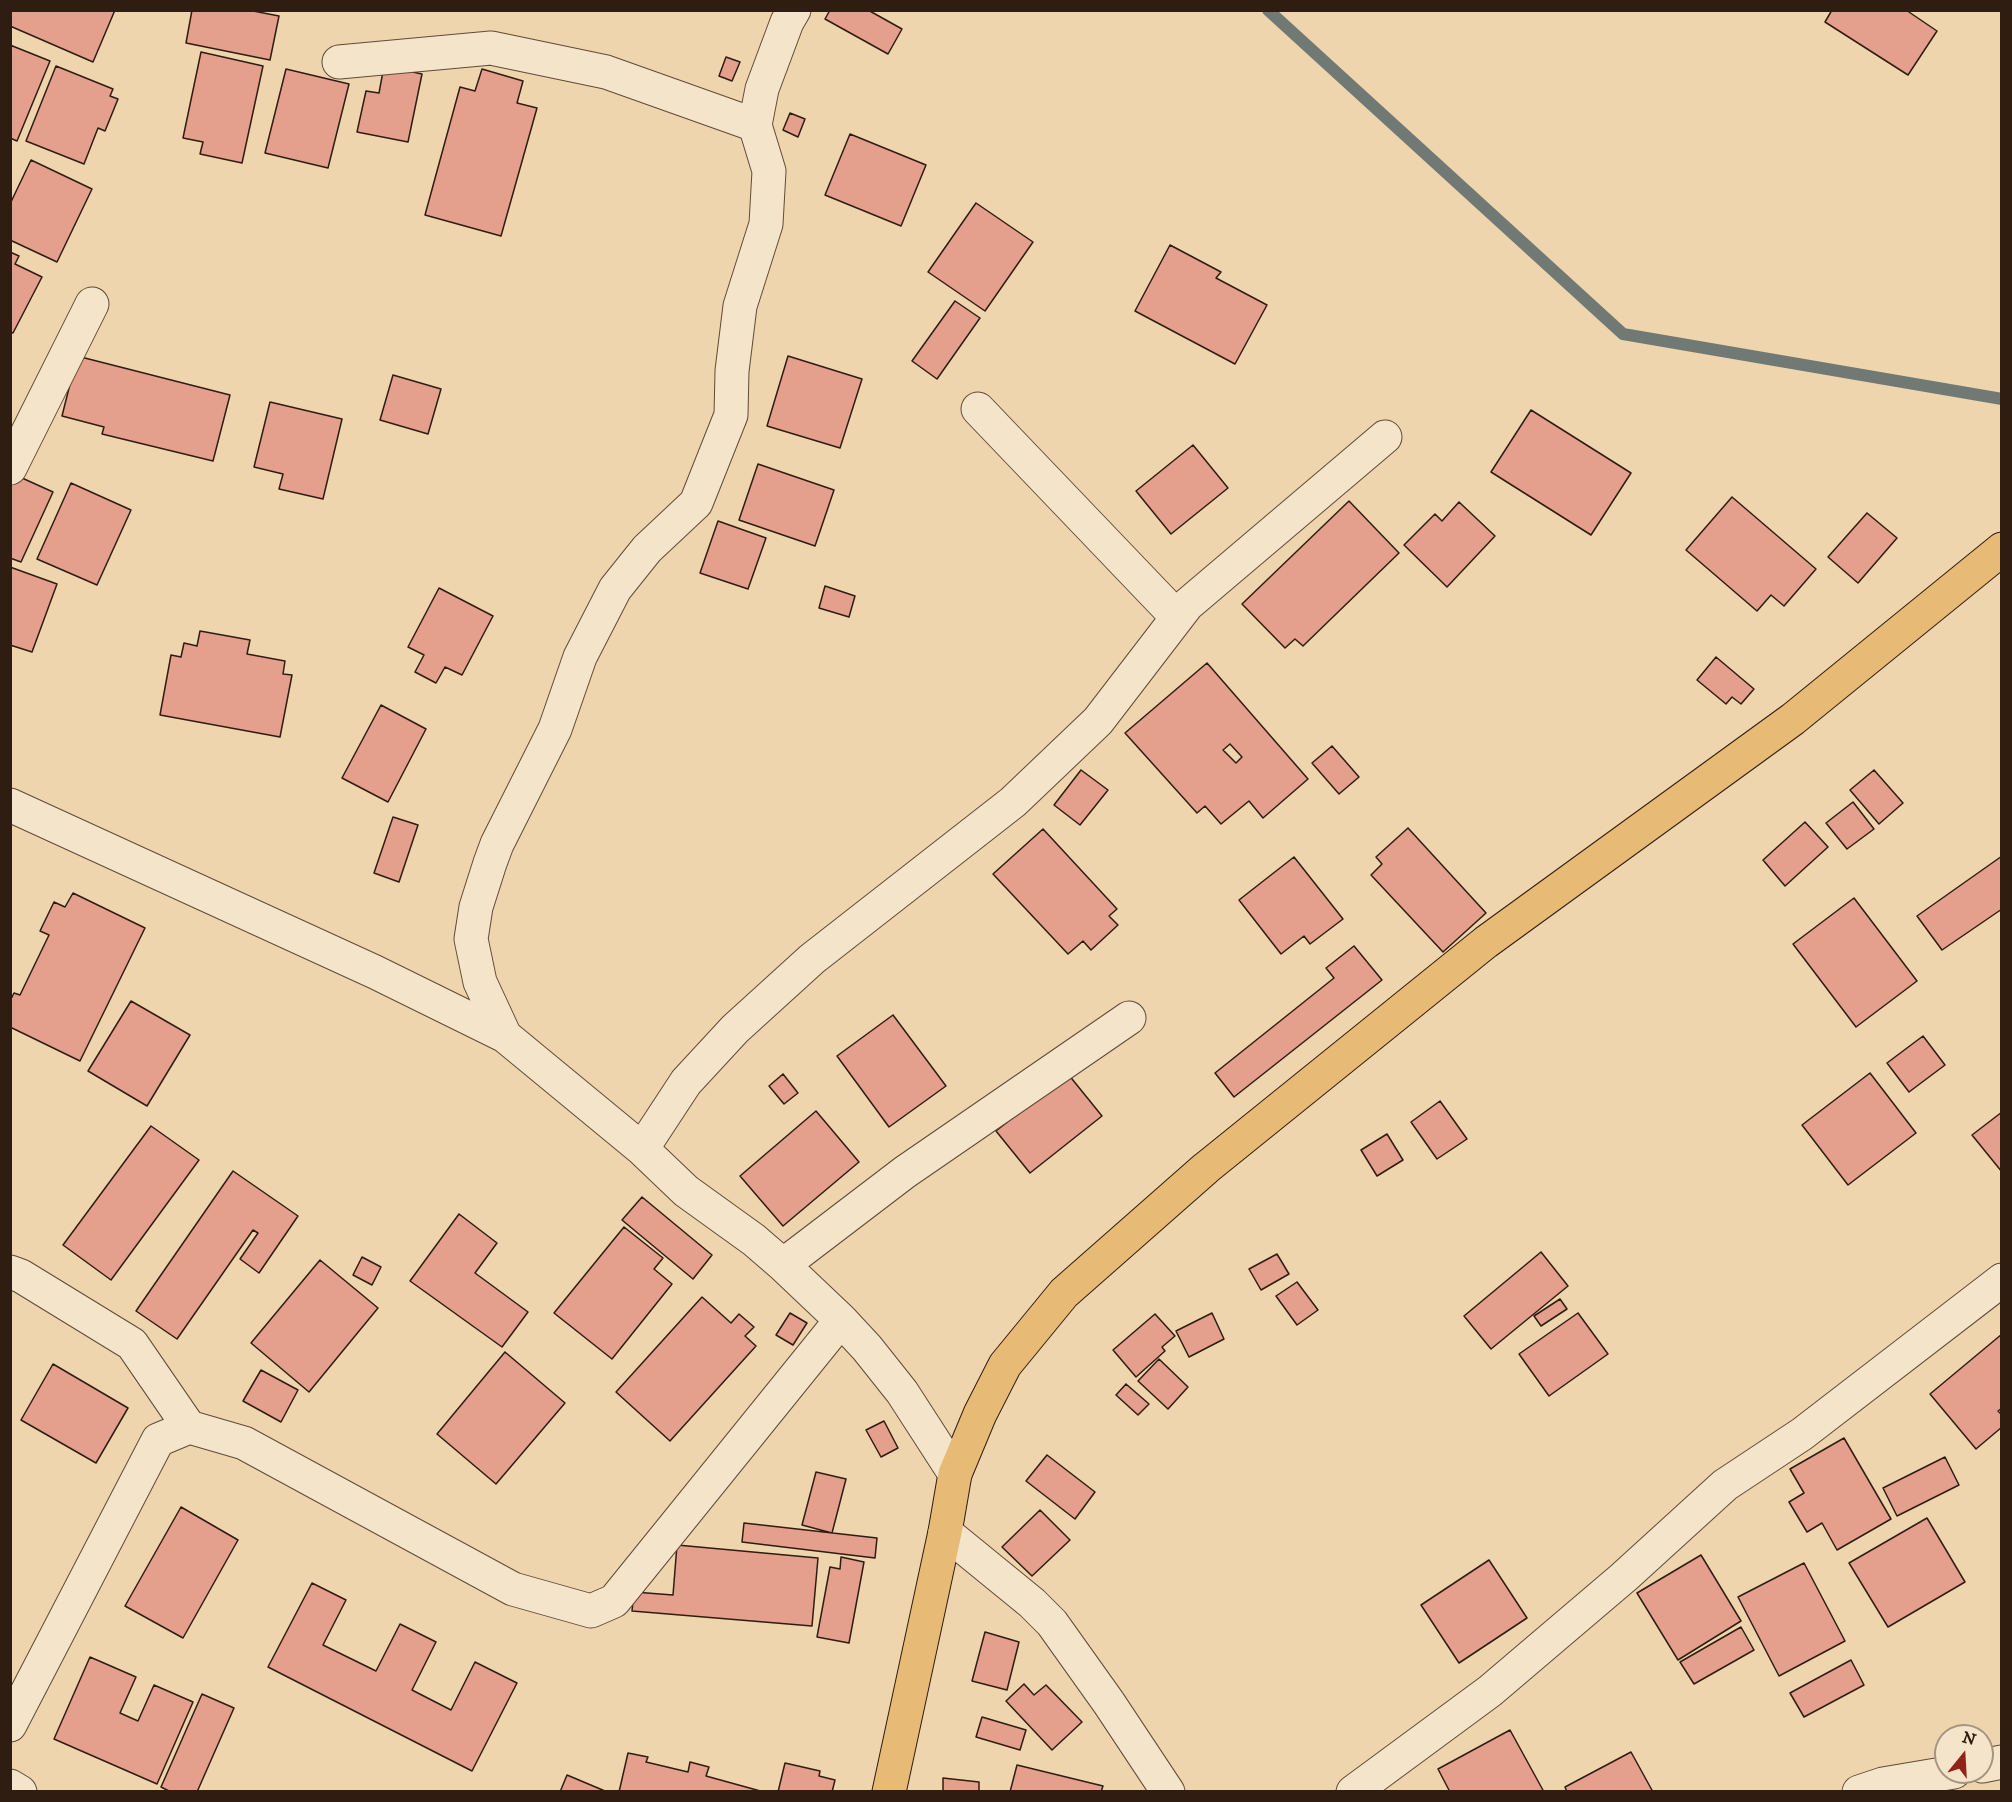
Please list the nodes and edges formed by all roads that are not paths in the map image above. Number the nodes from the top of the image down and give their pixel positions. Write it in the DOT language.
graph roads {
  1 [pos="794,10"];
  2 [pos="339,62"];
  3 [pos="755,125"];
  4 [pos="92,304"];
  5 [pos="978,409"];
  6 [pos="1385,437"];
  7 [pos="10,468"];
  8 [pos="2001,549"];
  9 [pos="1177,617"];
  10 [pos="10,805"];
  11 [pos="1129,1018"];
  12 [pos="505,1036"];
  13 [pos="642,1149"];
  14 [pos="783,1265"];
  15 [pos="10,1272"];
  16 [pos="2001,1280"];
  17 [pos="841,1320"];
  18 [pos="189,1427"];
  19 [pos="954,1474"];
  20 [pos="945,1532"];
  21 [pos="10,1725"];
  22 [pos="1934,1775"];
  23 [pos="10,1786"];
  24 [pos="20,1791"];
  25 [pos="889,1791"];
  26 [pos="1168,1791"];
  27 [pos="1353,1791"];
  28 [pos="1859,1791"];
  1 -- 3 [label="street"];
  2 -- 3 [label="street"];
  3 -- 12 [label="street"];
  4 -- 7 [label="street"];
  5 -- 9 [label="street"];
  6 -- 9 [label="street"];
  8 -- 19 [label="main road"];
  9 -- 13 [label="street"];
  10 -- 12 [label="street"];
  11 -- 14 [label="street"];
  12 -- 13 [label="street"];
  13 -- 14 [label="street"];
  14 -- 17 [label="street"];
  15 -- 18 [label="street"];
  16 -- 27 [label="street"];
  17 -- 18 [label="street"];
  17 -- 19 [label="street"];
  18 -- 21 [label="street"];
  19 -- 20 [label="main road"];
  20 -- 25 [label="main road"];
  20 -- 26 [label="street"];
  22 -- 28 [label="street"];
  23 -- 24 [label="street"];
}
